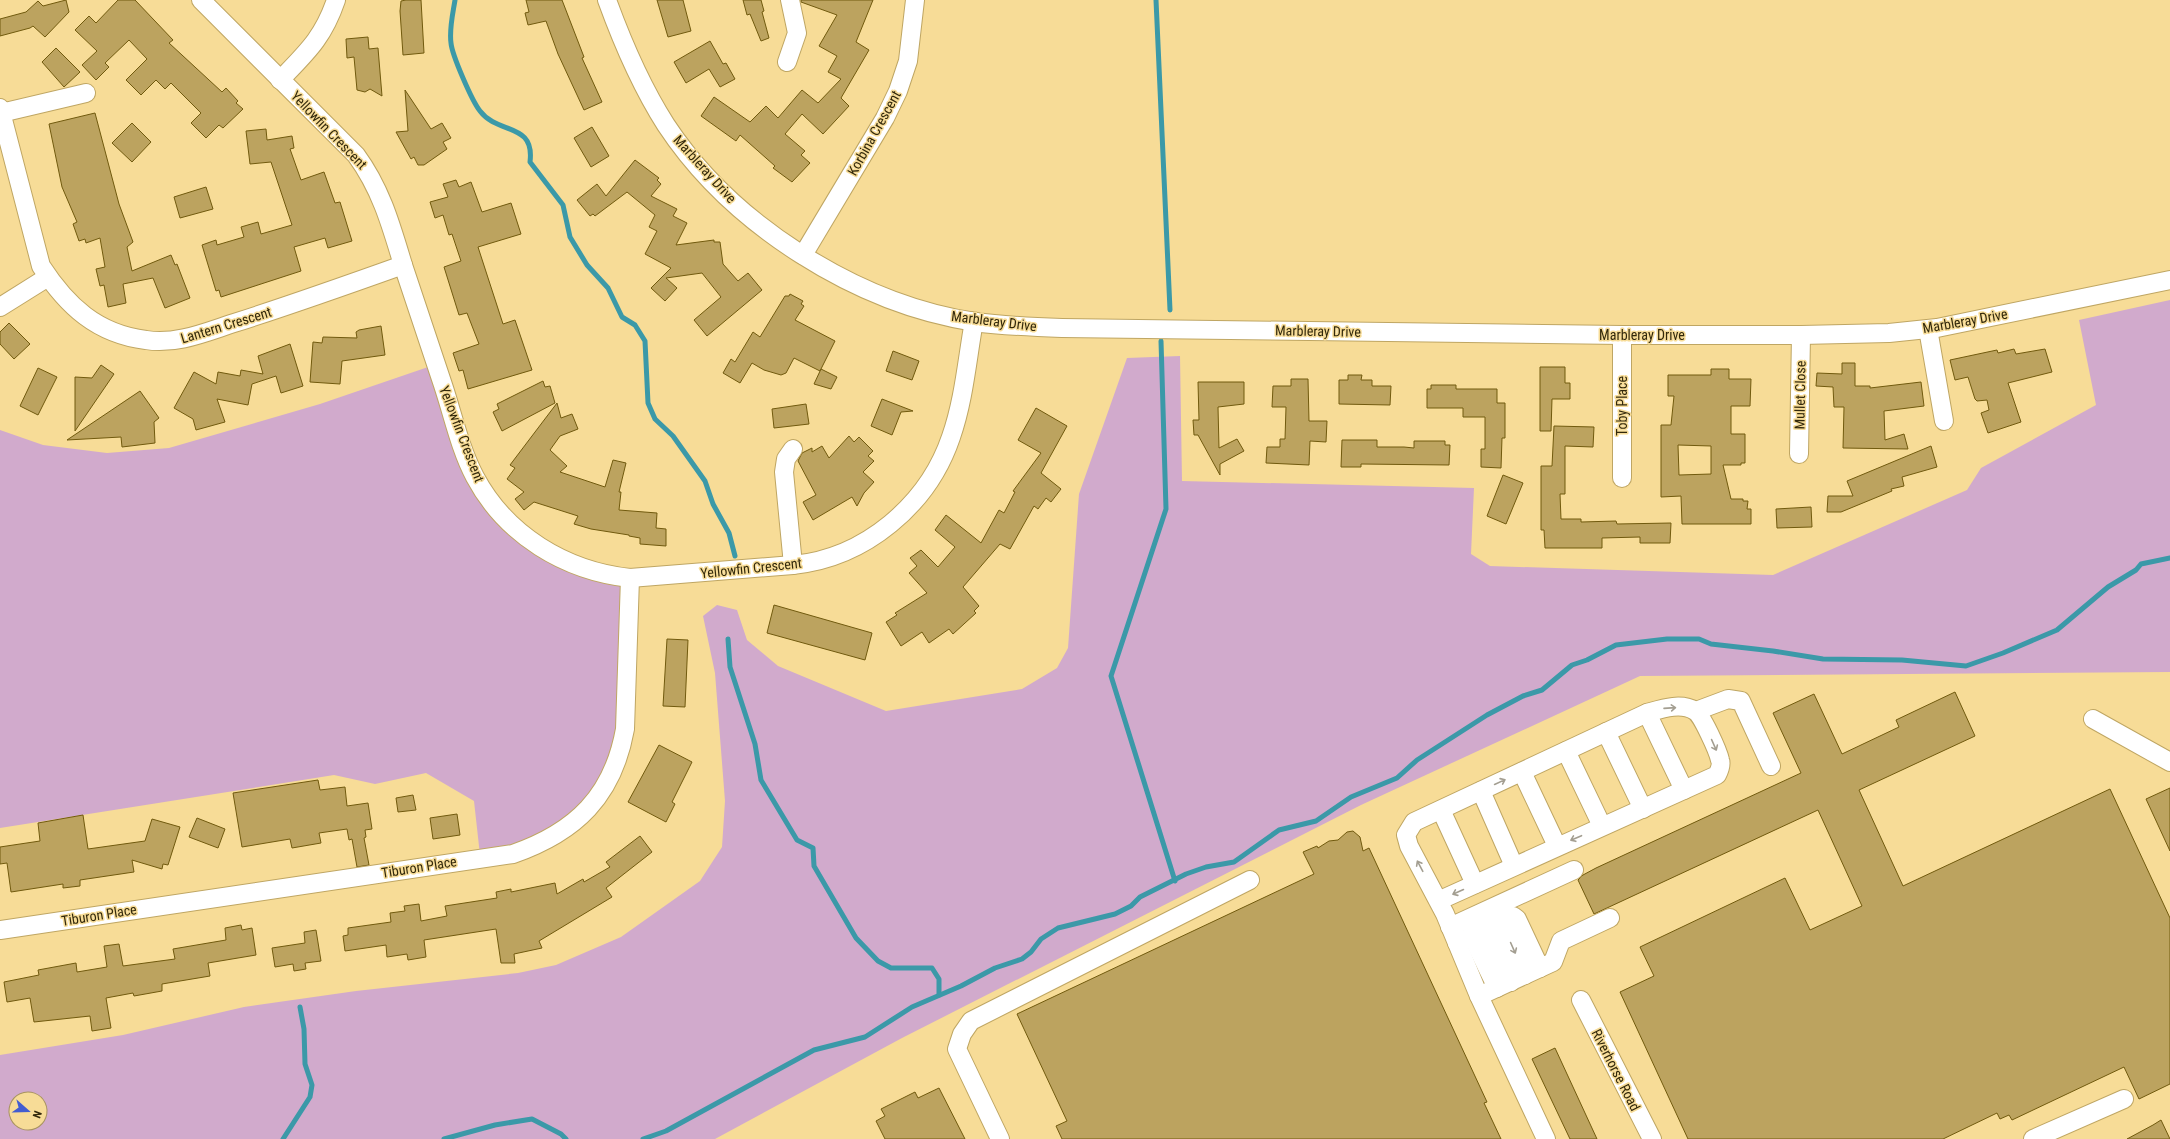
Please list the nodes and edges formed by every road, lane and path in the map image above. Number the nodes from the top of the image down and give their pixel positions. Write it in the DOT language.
graph roads {
  1 [pos="201,0"];
  2 [pos="336,0"];
  3 [pos="607,0"];
  4 [pos="790,0"];
  5 [pos="915,0"];
  6 [pos="787,62"];
  7 [pos="280,80"];
  8 [pos="86,93"];
  9 [pos="1,110"];
  10 [pos="803,255"];
  11 [pos="403,265"];
  12 [pos="48,278"];
  13 [pos="2170,280"];
  14 [pos="0,307"];
  15 [pos="974,321"];
  16 [pos="1928,329"];
  17 [pos="1622,335"];
  18 [pos="1801,335"];
  19 [pos="1944,421"];
  20 [pos="793,449"];
  21 [pos="1800,454"];
  22 [pos="1622,478"];
  23 [pos="792,565"];
  24 [pos="630,578"];
  25 [pos="1696,711"];
  26 [pos="1647,713"];
  27 [pos="2093,719"];
  28 [pos="1606,732"];
  29 [pos="1566,751"];
  30 [pos="2170,762"];
  31 [pos="1771,766"];
  32 [pos="1522,772"];
  33 [pos="1684,790"];
  34 [pos="1481,791"];
  35 [pos="1643,809"];
  36 [pos="1441,810"];
  37 [pos="1602,826"];
  38 [pos="1557,846"];
  39 [pos="1514,866"];
  40 [pos="1574,870"];
  41 [pos="1250,880"];
  42 [pos="1475,884"];
  43 [pos="1438,901"];
  44 [pos="1610,918"];
  45 [pos="0,930"];
  46 [pos="1473,931"];
  47 [pos="1518,978"];
  48 [pos="1479,996"];
  49 [pos="1581,1000"];
  50 [pos="2124,1099"];
  51 [pos="1000,1139"];
  52 [pos="1546,1139"];
  53 [pos="1652,1139"];
  54 [pos="2033,1139"];
  1 -- 7 [label="street, Yellowfin Crescent"];
  2 -- 7 [label="street"];
  3 -- 10 [label="street, Marbleray Drive"];
  4 -- 6 [label="street"];
  5 -- 10 [label="street, Korbina Crescent"];
  7 -- 11 [label="street, Yellowfin Crescent"];
  8 -- 9 [label="street"];
  9 -- 12 [label="street, Lantern Crescent"];
  10 -- 15 [label="street, Marbleray Drive"];
  11 -- 12 [label="street, Lantern Crescent"];
  11 -- 24 [label="street, Yellowfin Crescent"];
  12 -- 14 [label="street"];
  13 -- 16 [label="street, Marbleray Drive"];
  15 -- 17 [label="street, Marbleray Drive"];
  15 -- 23 [label="street, Yellowfin Crescent"];
  16 -- 18 [label="street, Marbleray Drive"];
  16 -- 19 [label="street"];
  17 -- 18 [label="street, Marbleray Drive"];
  17 -- 22 [label="street, Toby Place"];
  18 -- 21 [label="street, Mullet Close"];
  20 -- 23 [label="street"];
  23 -- 24 [label="street, Yellowfin Crescent"];
  24 -- 45 [label="street, Tiburon Place"];
  26 -- 25 [label="street, one-way"];
  25 -- 31 [label="street"];
  25 -- 33 [label="street, one-way"];
  26 -- 28 [label="street"];
  26 -- 33 [label="street"];
  27 -- 30 [label="street"];
  28 -- 29 [label="street"];
  28 -- 35 [label="street"];
  29 -- 32 [label="street"];
  29 -- 37 [label="street"];
  34 -- 32 [label="street, one-way"];
  32 -- 38 [label="street"];
  33 -- 35 [label="street"];
  34 -- 36 [label="street"];
  34 -- 39 [label="street"];
  35 -- 37 [label="street"];
  36 -- 42 [label="street"];
  43 -- 36 [label="street, one-way"];
  37 -- 38 [label="street, one-way"];
  38 -- 39 [label="street"];
  39 -- 42 [label="street"];
  40 -- 46 [label="street"];
  41 -- 51 [label="street"];
  42 -- 43 [label="street, one-way"];
  43 -- 46 [label="street"];
  44 -- 47 [label="street"];
  46 -- 47 [label="street"];
  46 -- 47 [label="street, one-way"];
  46 -- 48 [label="street"];
  47 -- 48 [label="street"];
  48 -- 52 [label="street"];
  49 -- 53 [label="street, Riverhorse Road"];
  50 -- 54 [label="street"];
}
